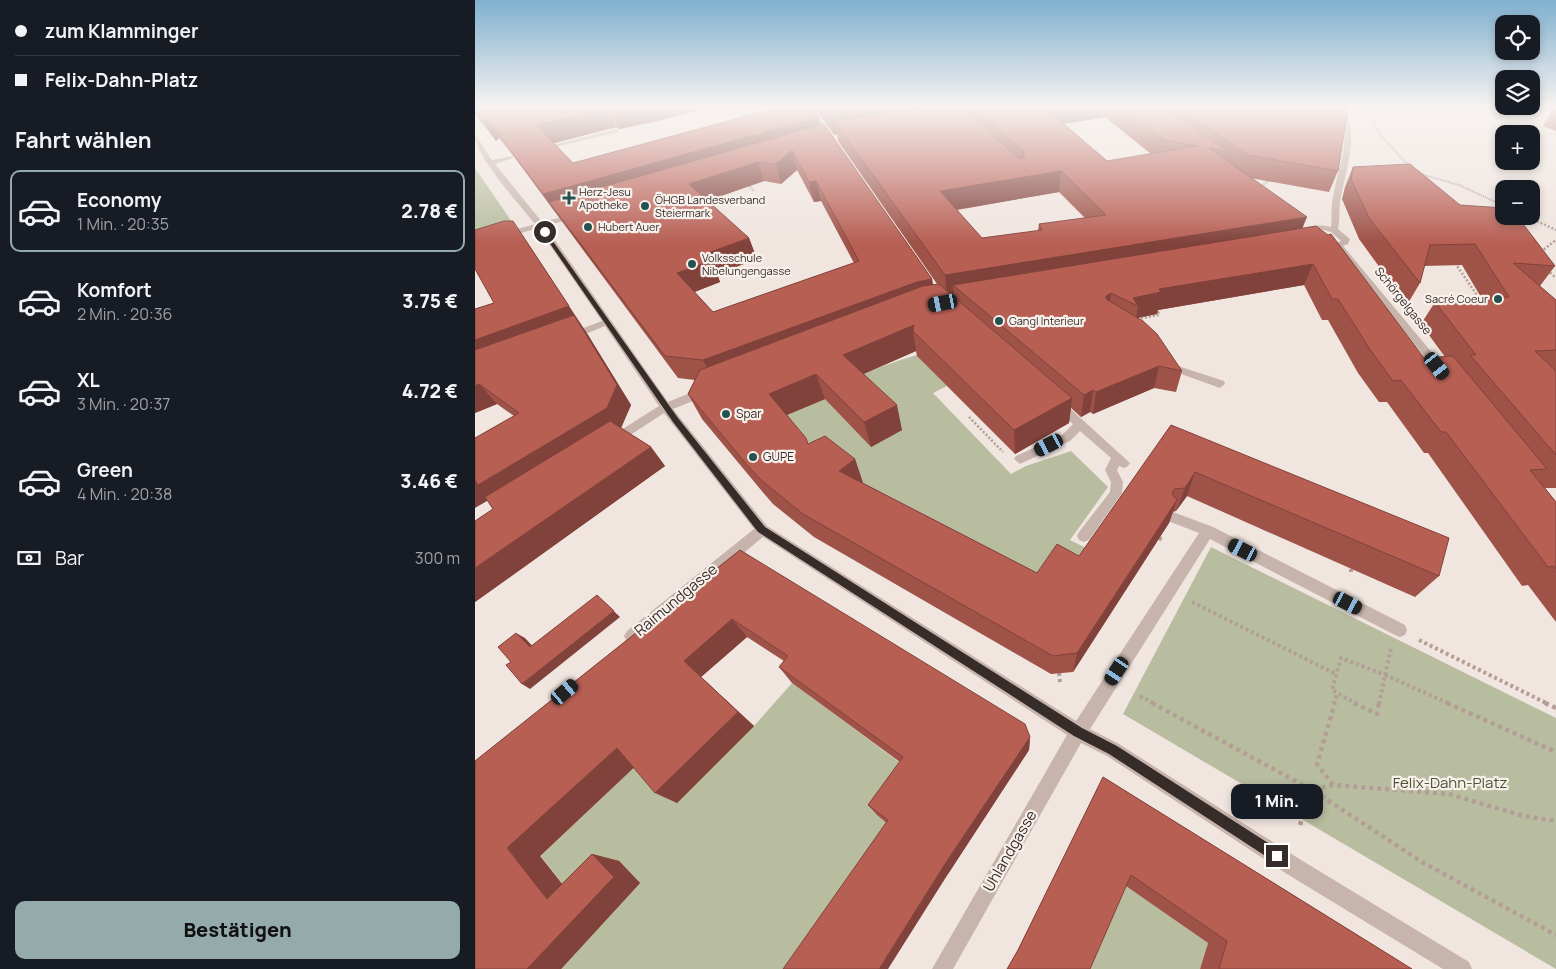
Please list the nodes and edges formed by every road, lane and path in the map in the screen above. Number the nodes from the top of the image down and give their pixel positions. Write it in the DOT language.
graph roads {
  1 [pos="485,153"];
  2 [pos="1347,153"];
  3 [pos="1398,153"];
  4 [pos="511,157"];
  5 [pos="491,163"];
  6 [pos="1411,167"];
  7 [pos="1417,173"];
  8 [pos="1268,181"];
  9 [pos="749,186"];
  10 [pos="1262,186"];
  11 [pos="755,191"];
  12 [pos="1495,202"];
  13 [pos="583,213"];
  14 [pos="1540,223"];
  15 [pos="1300,225"];
  16 [pos="540,226"];
  17 [pos="1310,230"];
  18 [pos="1334,230"];
  19 [pos="1556,230"];
  20 [pos="1556,240"];
  21 [pos="1313,241"];
  22 [pos="475,244"];
  23 [pos="1301,245"];
  24 [pos="1338,246"];
  25 [pos="1543,258"];
  26 [pos="1454,261"];
  27 [pos="1544,267"];
  28 [pos="1556,278"];
  29 [pos="1489,302"];
  30 [pos="1158,310"];
  31 [pos="1134,320"];
  32 [pos="608,322"];
  33 [pos="557,341"];
  34 [pos="1162,354"];
  35 [pos="1445,376"];
  36 [pos="1220,384"];
  37 [pos="716,388"];
  38 [pos="1048,395"];
  39 [pos="666,407"];
  40 [pos="1080,424"];
  41 [pos="600,449"];
  42 [pos="1020,460"];
  43 [pos="1173,517"];
  44 [pos="761,530"];
  45 [pos="1208,532"];
  46 [pos="1084,536"];
  47 [pos="1192,602"];
  48 [pos="1400,630"];
  49 [pos="618,648"];
  50 [pos="1059,674"];
  51 [pos="1336,674"];
  52 [pos="1386,675"];
  53 [pos="1060,682"];
  54 [pos="1337,694"];
  55 [pos="1140,696"];
  56 [pos="1556,708"];
  57 [pos="1078,732"];
  58 [pos="1556,752"];
  59 [pos="1333,785"];
  60 [pos="1312,790"];
  61 [pos="1556,821"];
  62 [pos="1300,825"];
  63 [pos="1556,935"];
  64 [pos="942,969"];
  65 [pos="1462,969"];
  1 -- 5 [label="street"];
  2 -- 18 [label="street"];
  3 -- 6 [label="path"];
  4 -- 5 [label="street"];
  5 -- 16 [label="street"];
  7 -- 12 [label="path"];
  8 -- 10 [label="path"];
  9 -- 11 [label="path"];
  13 -- 16 [label="street"];
  14 -- 19 [label="path"];
  15 -- 17 [label="street"];
  16 -- 22 [label="street"];
  16 -- 32 [label="street"];
  17 -- 18 [label="street"];
  17 -- 21 [label="street"];
  18 -- 24 [label="street"];
  20 -- 25 [label="path"];
  21 -- 23 [label="street"];
  21 -- 24 [label="street"];
  24 -- 35 [label="street, Schörgelgasse"];
  26 -- 29 [label="path"];
  27 -- 28 [label="path"];
  30 -- 31 [label="path"];
  32 -- 33 [label="street"];
  32 -- 39 [label="street"];
  34 -- 36 [label="street"];
  37 -- 39 [label="street"];
  38 -- 40 [label="street"];
  39 -- 41 [label="street"];
  39 -- 44 [label="street"];
  40 -- 42 [label="street"];
  40 -- 46 [label="street"];
  43 -- 45 [label="street"];
  44 -- 49 [label="street, Raimundgasse"];
  44 -- 57 [label="street"];
  45 -- 48 [label="street"];
  45 -- 57 [label="street"];
  47 -- 51 [label="path"];
  48 -- 56 [label="path"];
  50 -- 53 [label="path"];
  51 -- 52 [label="path"];
  51 -- 54 [label="path"];
  52 -- 54 [label="path"];
  52 -- 58 [label="path"];
  54 -- 59 [label="path"];
  55 -- 60 [label="path"];
  57 -- 64 [label="street, Uhlandgasse"];
  57 -- 65 [label="street"];
  59 -- 60 [label="path"];
  59 -- 61 [label="path"];
  60 -- 62 [label="path"];
  60 -- 63 [label="path"];
}
